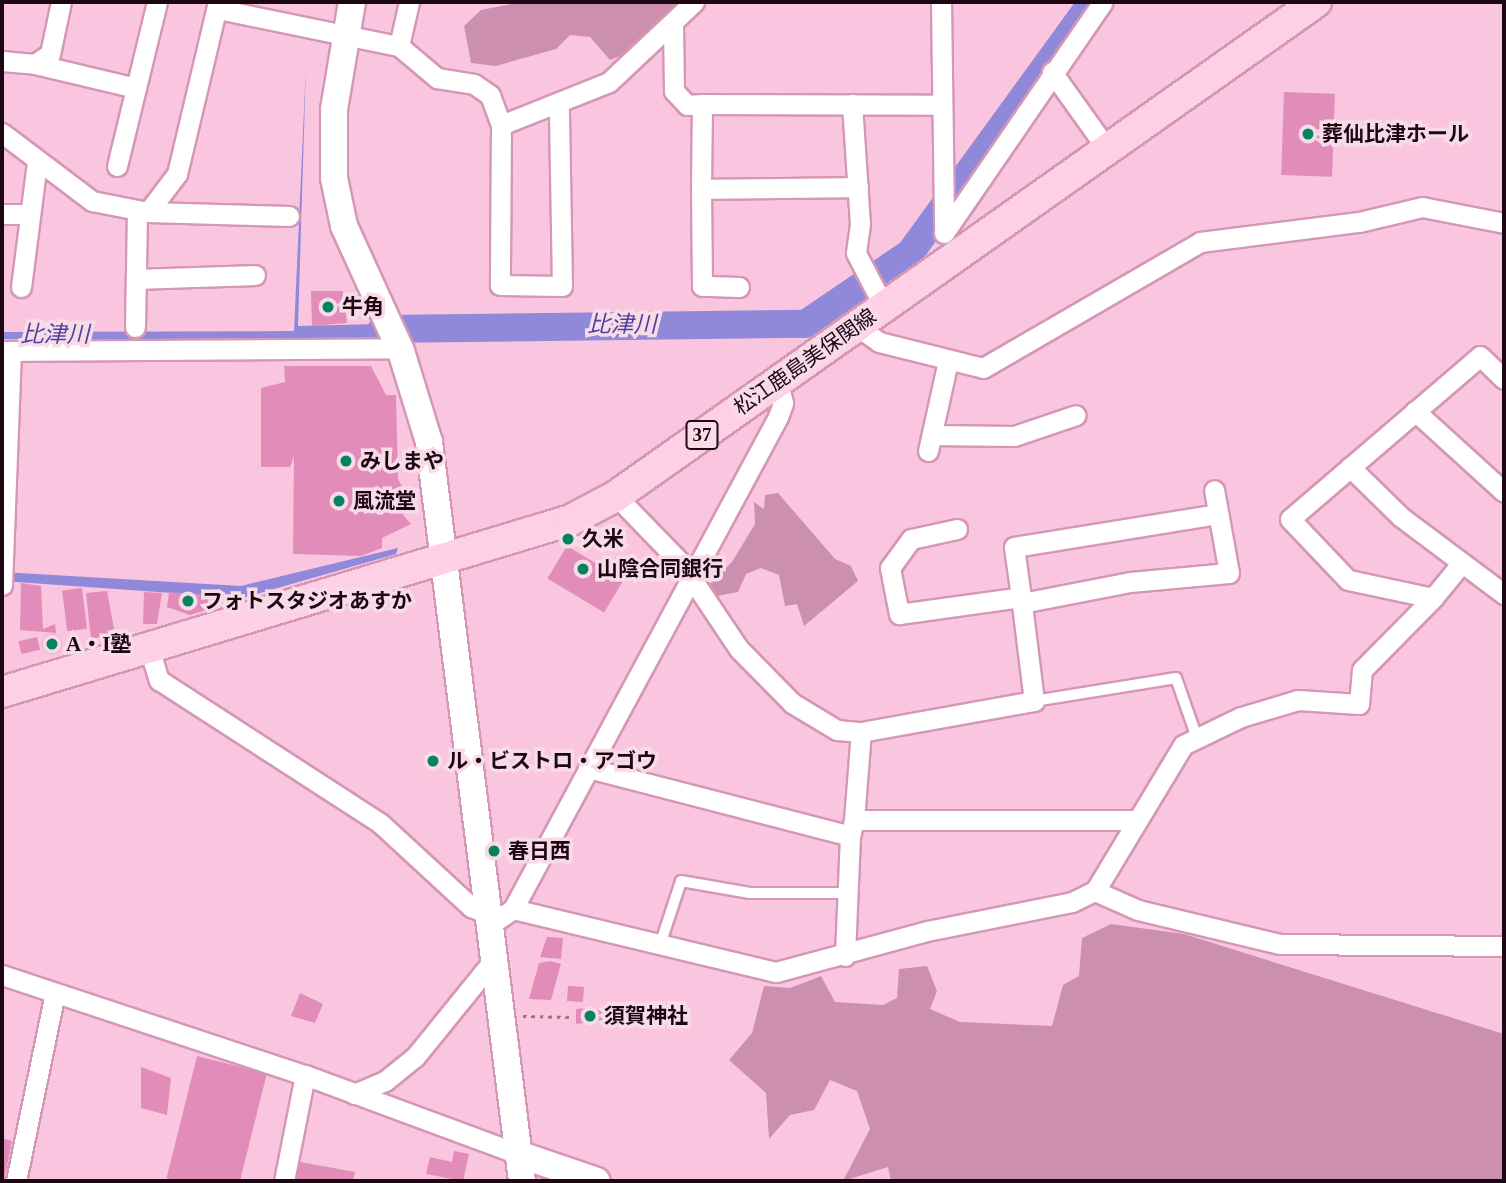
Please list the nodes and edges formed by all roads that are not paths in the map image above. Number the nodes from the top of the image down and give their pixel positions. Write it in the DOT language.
graph roads {
  1 [pos="61,2"];
  2 [pos="157,2"];
  3 [pos="352,2"];
  4 [pos="409,2"];
  5 [pos="694,2"];
  6 [pos="941,2"];
  7 [pos="1103,2"];
  8 [pos="1315,2"];
  9 [pos="218,5"];
  10 [pos="673,26"];
  11 [pos="346,37"];
  12 [pos="399,46"];
  13 [pos="2,61"];
  14 [pos="35,64"];
  15 [pos="1052,72"];
  16 [pos="136,88"];
  17 [pos="702,104"];
  18 [pos="852,104"];
  19 [pos="942,105"];
  20 [pos="559,107"];
  21 [pos="501,125"];
  22 [pos="2,133"];
  23 [pos="1107,149"];
  24 [pos="37,162"];
  25 [pos="117,166"];
  26 [pos="858,187"];
  27 [pos="701,189"];
  28 [pos="143,212"];
  29 [pos="2,214"];
  30 [pos="30,214"];
  31 [pos="289,216"];
  32 [pos="1504,223"];
  33 [pos="946,229"];
  34 [pos="255,275"];
  35 [pos="136,279"];
  36 [pos="21,286"];
  37 [pos="739,287"];
  38 [pos="872,291"];
  39 [pos="857,326"];
  40 [pos="135,327"];
  41 [pos="399,347"];
  42 [pos="6,351"];
  43 [pos="948,361"];
  44 [pos="1504,379"];
  45 [pos="778,382"];
  46 [pos="1415,411"];
  47 [pos="1076,415"];
  48 [pos="1350,467"];
  49 [pos="1214,490"];
  50 [pos="1504,492"];
  51 [pos="616,496"];
  52 [pos="1218,514"];
  53 [pos="957,529"];
  54 [pos="443,562"];
  55 [pos="1460,565"];
  56 [pos="691,578"];
  57 [pos="3,579"];
  58 [pos="1504,594"];
  59 [pos="1433,598"];
  60 [pos="1021,600"];
  61 [pos="149,648"];
  62 [pos="2,692"];
  63 [pos="1034,701"];
  64 [pos="861,732"];
  65 [pos="1197,738"];
  66 [pos="588,768"];
  67 [pos="1135,820"];
  68 [pos="852,828"];
  69 [pos="1096,891"];
  70 [pos="845,893"];
  71 [pos="513,909"];
  72 [pos="487,920"];
  73 [pos="660,944"];
  74 [pos="1504,946"];
  75 [pos="845,956"];
  76 [pos="492,962"];
  77 [pos="2,975"];
  78 [pos="55,993"];
  79 [pos="305,1075"];
  80 [pos="354,1094"];
  81 [pos="518,1154"];
  82 [pos="16,1181"];
  83 [pos="284,1181"];
  84 [pos="522,1181"];
  85 [pos="597,1181"];
  1 -- 14 [label="street"];
  2 -- 16 [label="street"];
  3 -- 11 [label="street"];
  4 -- 12 [label="street"];
  5 -- 10 [label="street"];
  6 -- 19 [label="street"];
  7 -- 15 [label="street"];
  8 -- 23 [label="main road, 松江鹿島美保関線 / 37"];
  9 -- 11 [label="street"];
  9 -- 28 [label="street"];
  10 -- 17 [label="street"];
  10 -- 20 [label="street"];
  11 -- 12 [label="street"];
  11 -- 41 [label="street"];
  12 -- 21 [label="street"];
  13 -- 14 [label="street"];
  14 -- 16 [label="street"];
  15 -- 23 [label="street"];
  15 -- 33 [label="street"];
  16 -- 25 [label="street"];
  17 -- 18 [label="street"];
  17 -- 27 [label="street"];
  18 -- 19 [label="street"];
  18 -- 26 [label="street"];
  19 -- 33 [label="street"];
  20 -- 21 [label="street"];
  20 -- 21 [label="street"];
  22 -- 24 [label="street"];
  23 -- 33 [label="main road, 松江鹿島美保関線 / 37"];
  24 -- 28 [label="street"];
  24 -- 30 [label="street"];
  26 -- 27 [label="street"];
  26 -- 38 [label="street"];
  27 -- 37 [label="street"];
  28 -- 31 [label="street"];
  28 -- 35 [label="street"];
  29 -- 30 [label="street"];
  30 -- 36 [label="street"];
  32 -- 43 [label="street"];
  33 -- 38 [label="main road, 松江鹿島美保関線 / 37"];
  34 -- 35 [label="street"];
  35 -- 40 [label="street"];
  38 -- 39 [label="main road, 松江鹿島美保関線 / 37"];
  39 -- 43 [label="street"];
  39 -- 45 [label="main road, 松江鹿島美保関線 / 37"];
  41 -- 42 [label="street"];
  41 -- 54 [label="street"];
  42 -- 57 [label="street"];
  43 -- 47 [label="street"];
  44 -- 46 [label="street"];
  45 -- 51 [label="main road, 松江鹿島美保関線 / 37"];
  45 -- 56 [label="street"];
  46 -- 48 [label="street"];
  46 -- 50 [label="street"];
  48 -- 55 [label="street"];
  48 -- 59 [label="street"];
  49 -- 52 [label="street"];
  51 -- 54 [label="main road, 松江鹿島美保関線 / 37"];
  51 -- 56 [label="street"];
  52 -- 60 [label="street"];
  52 -- 60 [label="street"];
  53 -- 60 [label="street"];
  54 -- 61 [label="main road, 松江鹿島美保関線 / 37"];
  54 -- 72 [label="street"];
  55 -- 58 [label="street"];
  55 -- 59 [label="street"];
  56 -- 64 [label="street"];
  56 -- 66 [label="street"];
  59 -- 65 [label="street"];
  60 -- 63 [label="street"];
  61 -- 62 [label="main road, 松江鹿島美保関線 / 37"];
  61 -- 72 [label="street"];
  63 -- 64 [label="street"];
  63 -- 65 [label="lane"];
  64 -- 68 [label="street"];
  65 -- 67 [label="street"];
  66 -- 68 [label="street"];
  66 -- 71 [label="street"];
  67 -- 68 [label="street"];
  67 -- 69 [label="street"];
  68 -- 70 [label="street"];
  69 -- 74 [label="street"];
  69 -- 75 [label="street"];
  70 -- 73 [label="lane"];
  70 -- 75 [label="street"];
  71 -- 72 [label="street"];
  71 -- 73 [label="street"];
  72 -- 76 [label="street"];
  73 -- 75 [label="street"];
  76 -- 80 [label="street"];
  76 -- 81 [label="street"];
  77 -- 78 [label="street"];
  78 -- 79 [label="street"];
  78 -- 82 [label="street"];
  79 -- 80 [label="street"];
  79 -- 83 [label="street"];
  80 -- 81 [label="street"];
  81 -- 84 [label="street"];
  81 -- 85 [label="street"];
}
